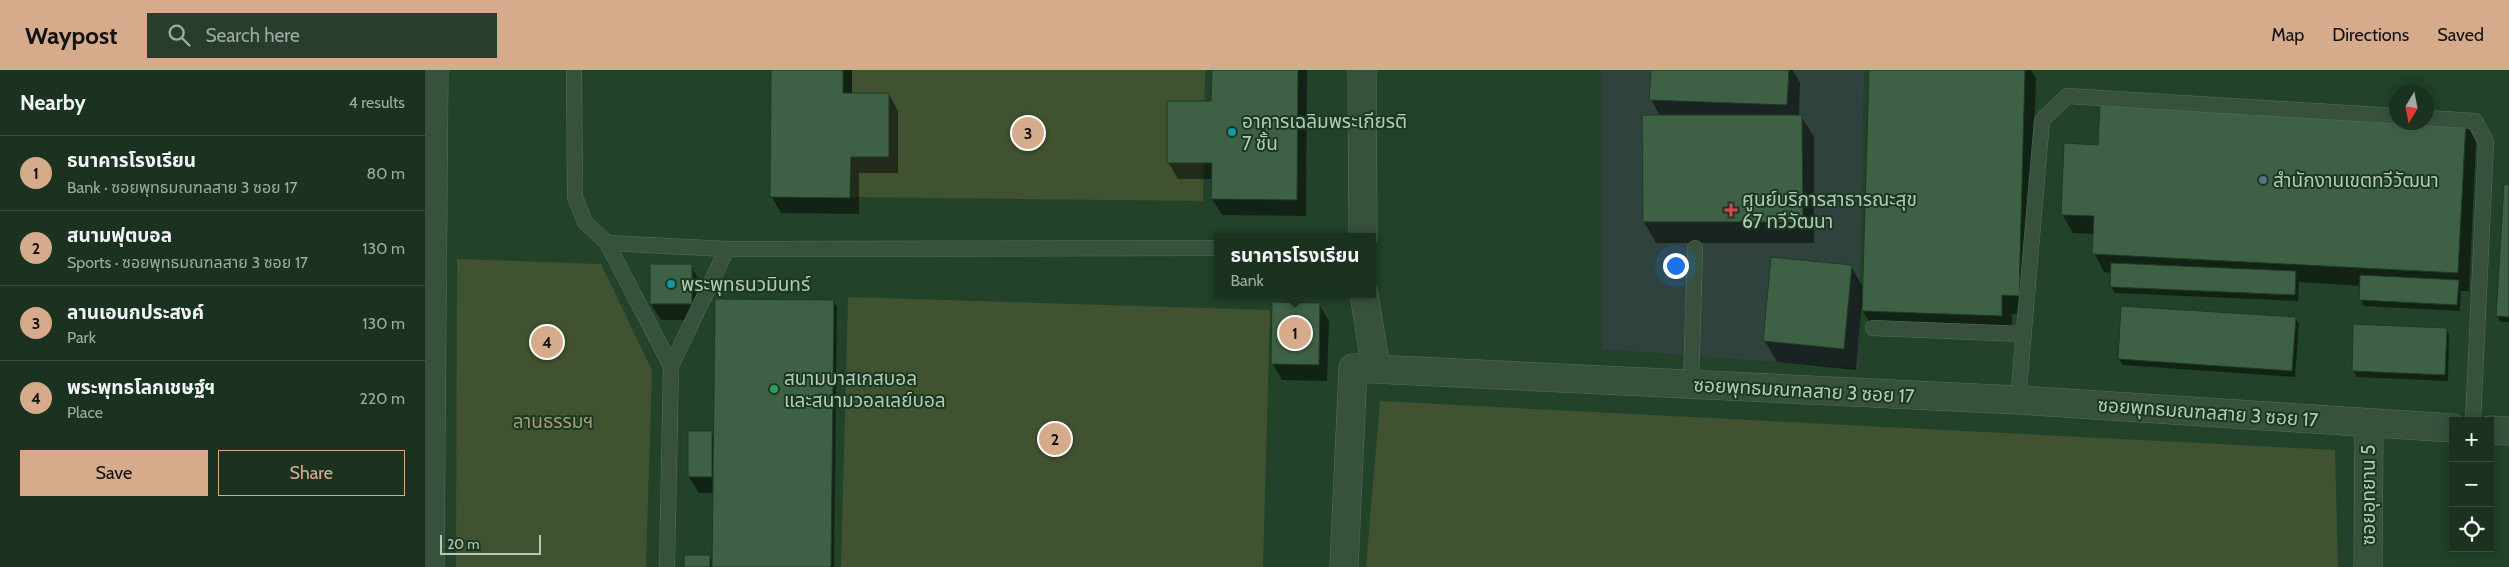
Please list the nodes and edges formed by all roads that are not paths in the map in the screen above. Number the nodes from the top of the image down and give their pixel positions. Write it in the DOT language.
graph roads {
  1 [pos="434,70"];
  2 [pos="574,70"];
  3 [pos="1363,70"];
  4 [pos="2389,116"];
  5 [pos="2434,118"];
  6 [pos="1363,233"];
  7 [pos="607,243"];
  8 [pos="1214,248"];
  9 [pos="1695,248"];
  10 [pos="727,249"];
  11 [pos="1365,298"];
  12 [pos="1873,328"];
  13 [pos="2024,334"];
  14 [pos="671,366"];
  15 [pos="1376,369"];
  16 [pos="1691,384"];
  17 [pos="2018,400"];
  18 [pos="2473,417"];
  19 [pos="2369,423"];
  20 [pos="2449,428"];
  21 [pos="2494,430"];
  22 [pos="2509,431"];
  23 [pos="430,567"];
  24 [pos="667,567"];
  25 [pos="1344,567"];
  26 [pos="2368,567"];
  1 -- 23 [label="street"];
  2 -- 7 [label="lane"];
  3 -- 6 [label="street"];
  4 -- 13 [label="lane"];
  5 -- 18 [label="lane"];
  7 -- 10 [label="lane"];
  7 -- 14 [label="lane"];
  8 -- 10 [label="lane"];
  9 -- 16 [label="lane"];
  10 -- 14 [label="lane"];
  11 -- 15 [label="street"];
  12 -- 13 [label="lane"];
  13 -- 17 [label="lane"];
  14 -- 24 [label="lane"];
  15 -- 16 [label="street, ซอยพุทธมณฑลสาย 3 ซอย 17"];
  15 -- 25 [label="street, ซอยพุทธมณฑลสาย 3 ซอย 17"];
  16 -- 17 [label="street, ซอยพุทธมณฑลสาย 3 ซอย 17"];
  17 -- 19 [label="street, ซอยพุทธมณฑลสาย 3 ซอย 17"];
  19 -- 20 [label="street, ซอยพุทธมณฑลสาย 3 ซอย 17"];
  19 -- 26 [label="street, ซอยอุทยาน 5"];
  21 -- 22 [label="street"];
}
